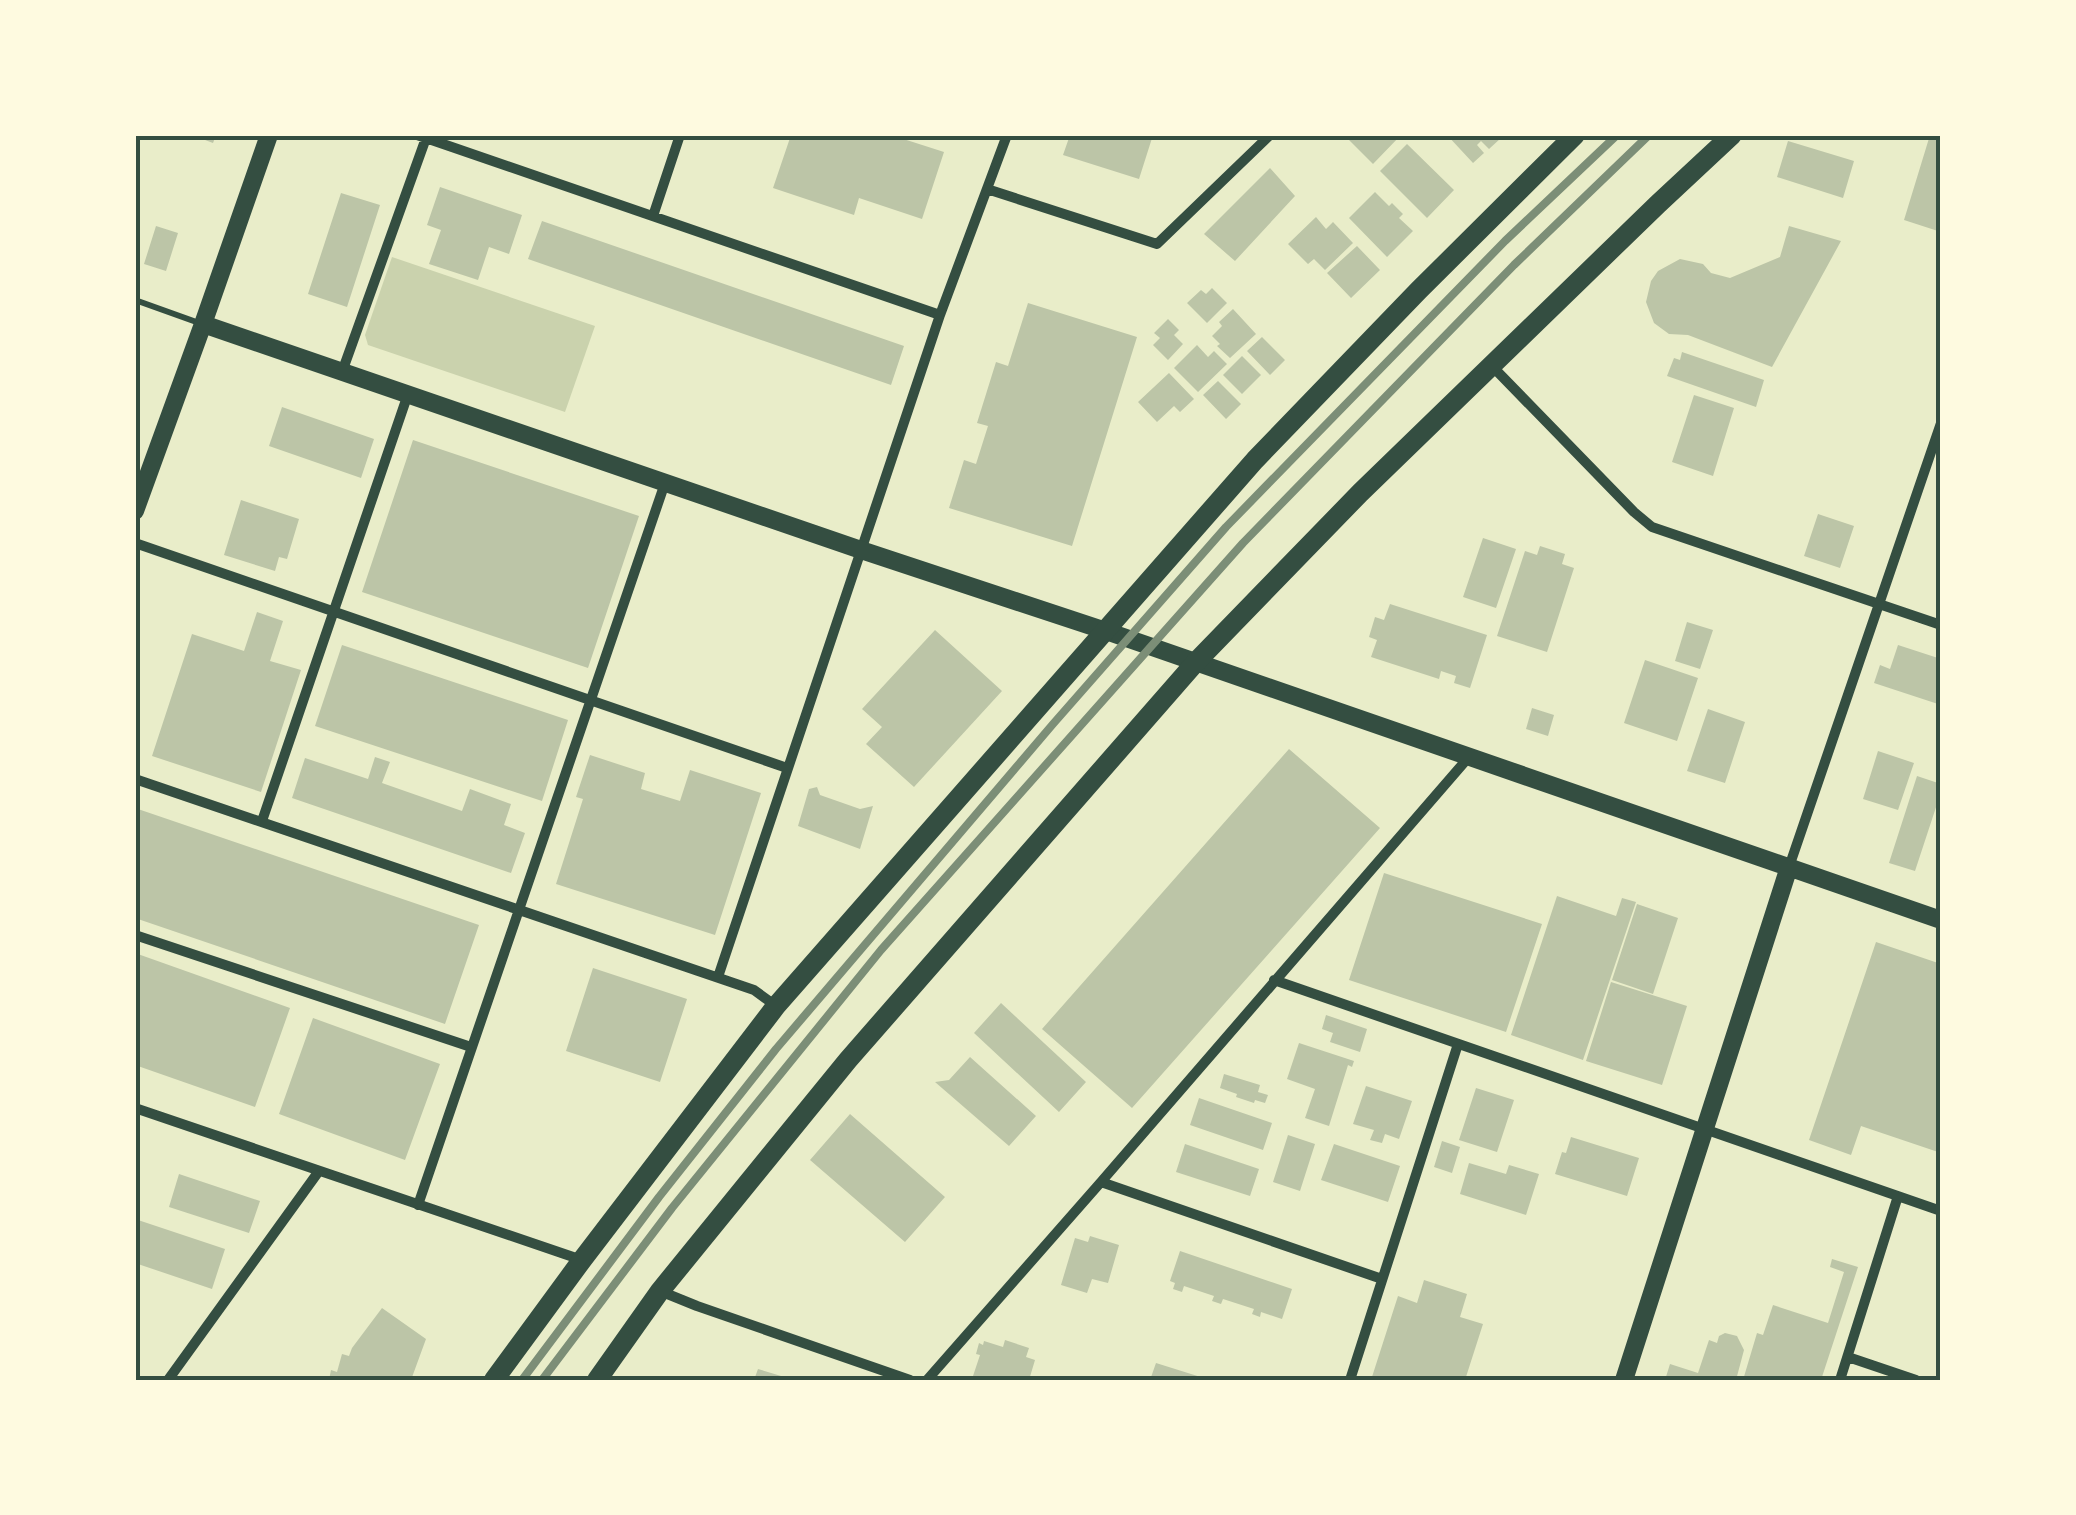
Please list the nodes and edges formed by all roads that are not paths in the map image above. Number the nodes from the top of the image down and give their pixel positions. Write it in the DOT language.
graph roads {
  1 [pos="269,135"];
  2 [pos="680,135"];
  3 [pos="1006,135"];
  4 [pos="1270,135"];
  5 [pos="1576,135"];
  6 [pos="1732,135"];
  7 [pos="421,136"];
  8 [pos="987,189"];
  9 [pos="653,216"];
  10 [pos="135,300"];
  11 [pos="940,315"];
  12 [pos="204,324"];
  13 [pos="1492,365"];
  14 [pos="342,372"];
  15 [pos="408,394"];
  16 [pos="1941,423"];
  17 [pos="665,483"];
  18 [pos="135,511"];
  19 [pos="135,543"];
  20 [pos="861,550"];
  21 [pos="1880,604"];
  22 [pos="334,612"];
  23 [pos="1941,624"];
  24 [pos="1106,631"];
  25 [pos="1194,663"];
  26 [pos="590,700"];
  27 [pos="1468,758"];
  28 [pos="788,768"];
  29 [pos="135,779"];
  30 [pos="262,821"];
  31 [pos="1789,868"];
  32 [pos="518,909"];
  33 [pos="1941,920"];
  34 [pos="135,935"];
  35 [pos="718,978"];
  36 [pos="1274,980"];
  37 [pos="776,1006"];
  38 [pos="1458,1044"];
  39 [pos="470,1048"];
  40 [pos="135,1108"];
  41 [pos="1706,1128"];
  42 [pos="319,1171"];
  43 [pos="1102,1182"];
  44 [pos="1898,1196"];
  45 [pos="418,1205"];
  46 [pos="1941,1211"];
  47 [pos="582,1260"];
  48 [pos="1382,1279"];
  49 [pos="660,1291"];
  50 [pos="1848,1357"];
  51 [pos="168,1380"];
  52 [pos="494,1380"];
  53 [pos="597,1380"];
  54 [pos="910,1380"];
  55 [pos="927,1380"];
  56 [pos="1350,1380"];
  57 [pos="1624,1380"];
  58 [pos="1840,1380"];
  59 [pos="1916,1380"];
  1 -- 12 [label="street"];
  2 -- 9 [label="street"];
  3 -- 8 [label="street"];
  4 -- 8 [label="street"];
  5 -- 24 [label="main road"];
  6 -- 13 [label="main road"];
  7 -- 9 [label="street"];
  7 -- 14 [label="street"];
  8 -- 11 [label="street"];
  9 -- 11 [label="street"];
  10 -- 12 [label="lane"];
  11 -- 20 [label="street"];
  12 -- 14 [label="street"];
  12 -- 18 [label="street"];
  13 -- 21 [label="street"];
  13 -- 25 [label="main road"];
  14 -- 15 [label="street"];
  15 -- 17 [label="street"];
  15 -- 22 [label="street"];
  16 -- 21 [label="street"];
  17 -- 20 [label="street"];
  17 -- 26 [label="street"];
  19 -- 22 [label="street"];
  20 -- 24 [label="street"];
  20 -- 28 [label="street"];
  21 -- 23 [label="street"];
  21 -- 31 [label="street"];
  22 -- 26 [label="street"];
  22 -- 30 [label="street"];
  24 -- 25 [label="street"];
  24 -- 37 [label="main road"];
  25 -- 27 [label="street"];
  25 -- 49 [label="main road"];
  26 -- 28 [label="street"];
  26 -- 32 [label="street"];
  27 -- 31 [label="street"];
  27 -- 36 [label="street"];
  28 -- 35 [label="street"];
  29 -- 30 [label="street"];
  30 -- 32 [label="street"];
  31 -- 33 [label="street"];
  31 -- 41 [label="street"];
  32 -- 35 [label="street"];
  32 -- 39 [label="street"];
  34 -- 39 [label="street"];
  35 -- 37 [label="street"];
  36 -- 38 [label="street"];
  36 -- 43 [label="street"];
  37 -- 47 [label="main road"];
  38 -- 41 [label="street"];
  38 -- 48 [label="street"];
  39 -- 45 [label="street"];
  40 -- 42 [label="street"];
  41 -- 44 [label="street"];
  41 -- 57 [label="street"];
  42 -- 45 [label="street"];
  42 -- 51 [label="street"];
  43 -- 48 [label="street"];
  43 -- 55 [label="street"];
  44 -- 46 [label="street"];
  44 -- 50 [label="street"];
  45 -- 47 [label="street"];
  47 -- 52 [label="main road"];
  48 -- 56 [label="street"];
  49 -- 53 [label="main road"];
  49 -- 54 [label="street"];
  50 -- 58 [label="street"];
  50 -- 59 [label="street"];
}
